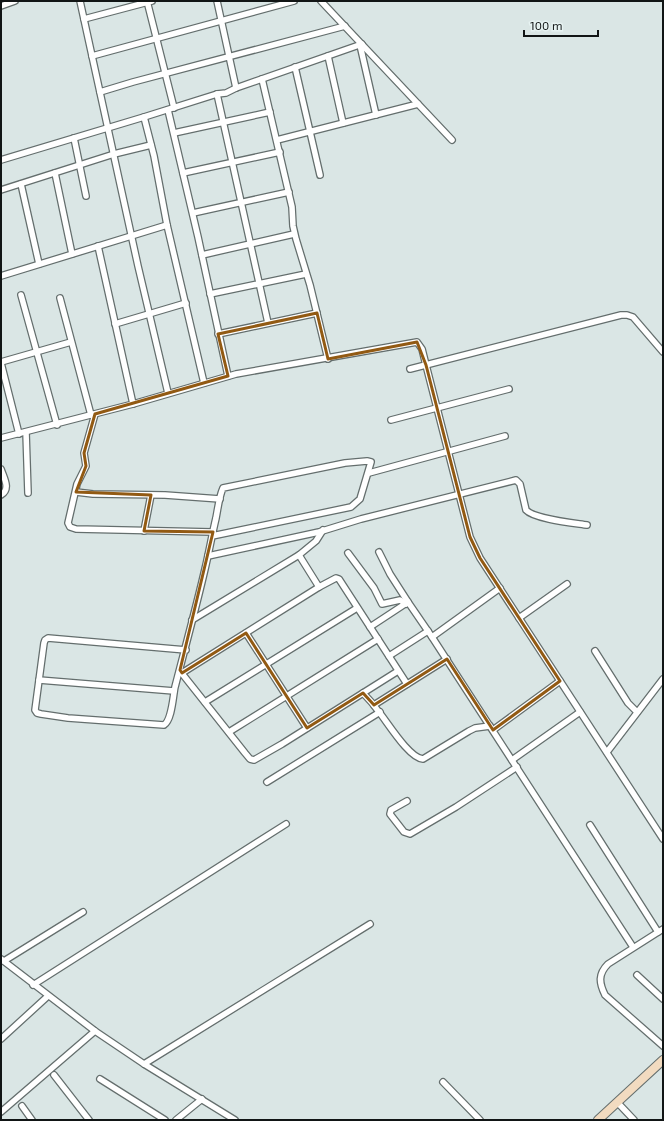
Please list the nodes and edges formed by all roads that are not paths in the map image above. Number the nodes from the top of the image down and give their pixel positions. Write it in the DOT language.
graph roads {
  1 [pos="15,1"];
  2 [pos="80,1"];
  3 [pos="149,1"];
  4 [pos="217,1"];
  5 [pos="294,1"];
  6 [pos="321,1"];
  7 [pos="1,6"];
  8 [pos="84,19"];
  9 [pos="220,20"];
  10 [pos="345,26"];
  11 [pos="156,38"];
  12 [pos="361,44"];
  13 [pos="92,56"];
  14 [pos="228,56"];
  15 [pos="328,56"];
  16 [pos="295,67"];
  17 [pos="164,73"];
  18 [pos="262,79"];
  19 [pos="236,88"];
  20 [pos="100,92"];
  21 [pos="216,94"];
  22 [pos="418,104"];
  23 [pos="171,109"];
  24 [pos="270,112"];
  25 [pos="376,115"];
  26 [pos="144,117"];
  27 [pos="223,122"];
  28 [pos="343,123"];
  29 [pos="108,128"];
  30 [pos="310,132"];
  31 [pos="174,133"];
  32 [pos="74,138"];
  33 [pos="277,140"];
  34 [pos="452,140"];
  35 [pos="151,145"];
  36 [pos="280,152"];
  37 [pos="114,154"];
  38 [pos="1,160"];
  39 [pos="232,162"];
  40 [pos="80,165"];
  41 [pos="55,173"];
  42 [pos="183,173"];
  43 [pos="320,175"];
  44 [pos="21,184"];
  45 [pos="1,190"];
  46 [pos="289,192"];
  47 [pos="86,196"];
  48 [pos="241,203"];
  49 [pos="193,213"];
  50 [pos="167,225"];
  51 [pos="294,234"];
  52 [pos="132,235"];
  53 [pos="250,243"];
  54 [pos="98,246"];
  55 [pos="72,254"];
  56 [pos="202,255"];
  57 [pos="38,264"];
  58 [pos="306,274"];
  59 [pos="1,276"];
  60 [pos="259,283"];
  61 [pos="210,294"];
  62 [pos="21,295"];
  63 [pos="60,298"];
  64 [pos="186,303"];
  65 [pos="150,313"];
  66 [pos="317,313"];
  67 [pos="268,323"];
  68 [pos="115,324"];
  69 [pos="218,334"];
  70 [pos="71,342"];
  71 [pos="36,352"];
  72 [pos="663,352"];
  73 [pos="328,358"];
  74 [pos="1,362"];
  75 [pos="426,365"];
  76 [pos="410,369"];
  77 [pos="228,376"];
  78 [pos="204,383"];
  79 [pos="509,389"];
  80 [pos="168,393"];
  81 [pos="133,404"];
  82 [pos="438,409"];
  83 [pos="93,414"];
  84 [pos="391,420"];
  85 [pos="57,424"];
  86 [pos="26,432"];
  87 [pos="19,434"];
  88 [pos="505,436"];
  89 [pos="1,438"];
  90 [pos="449,452"];
  91 [pos="1,469"];
  92 [pos="369,473"];
  93 [pos="76,492"];
  94 [pos="28,493"];
  95 [pos="1,495"];
  96 [pos="151,495"];
  97 [pos="460,495"];
  98 [pos="220,498"];
  99 [pos="587,525"];
  100 [pos="324,530"];
  101 [pos="144,531"];
  102 [pos="212,534"];
  103 [pos="378,552"];
  104 [pos="348,553"];
  105 [pos="299,555"];
  106 [pos="208,556"];
  107 [pos="566,584"];
  108 [pos="319,587"];
  109 [pos="500,588"];
  110 [pos="407,603"];
  111 [pos="357,608"];
  112 [pos="519,618"];
  113 [pos="192,620"];
  114 [pos="370,627"];
  115 [pos="428,631"];
  116 [pos="246,632"];
  117 [pos="432,637"];
  118 [pos="378,639"];
  119 [pos="186,650"];
  120 [pos="595,650"];
  121 [pos="389,656"];
  122 [pos="447,659"];
  123 [pos="266,664"];
  124 [pos="398,670"];
  125 [pos="181,672"];
  126 [pos="663,679"];
  127 [pos="39,680"];
  128 [pos="560,681"];
  129 [pos="407,684"];
  130 [pos="174,691"];
  131 [pos="363,693"];
  132 [pos="286,696"];
  133 [pos="205,702"];
  134 [pos="374,705"];
  135 [pos="380,712"];
  136 [pos="580,712"];
  137 [pos="637,712"];
  138 [pos="307,728"];
  139 [pos="491,728"];
  140 [pos="229,732"];
  141 [pos="606,752"];
  142 [pos="512,760"];
  143 [pos="517,767"];
  144 [pos="267,782"];
  145 [pos="407,801"];
  146 [pos="286,824"];
  147 [pos="590,826"];
  148 [pos="663,839"];
  149 [pos="83,912"];
  150 [pos="370,924"];
  151 [pos="661,930"];
  152 [pos="633,947"];
  153 [pos="2,960"];
  154 [pos="637,975"];
  155 [pos="33,985"];
  156 [pos="48,996"];
  157 [pos="663,999"];
  158 [pos="95,1031"];
  159 [pos="1,1039"];
  160 [pos="663,1046"];
  161 [pos="663,1060"];
  162 [pos="144,1064"];
  163 [pos="54,1075"];
  164 [pos="100,1079"];
  165 [pos="444,1082"];
  166 [pos="202,1099"];
  167 [pos="617,1102"];
  168 [pos="22,1106"];
  169 [pos="1,1112"];
  170 [pos="32,1120"];
  171 [pos="89,1120"];
  172 [pos="165,1120"];
  173 [pos="176,1120"];
  174 [pos="235,1120"];
  175 [pos="480,1120"];
  176 [pos="598,1120"];
  177 [pos="634,1120"];
  1 -- 7 [label="street"];
  2 -- 8 [label="street"];
  3 -- 8 [label="street"];
  3 -- 11 [label="street"];
  4 -- 9 [label="street"];
  5 -- 9 [label="street"];
  6 -- 10 [label="street"];
  8 -- 13 [label="street"];
  9 -- 11 [label="street"];
  9 -- 14 [label="street"];
  10 -- 12 [label="street"];
  10 -- 14 [label="street"];
  11 -- 13 [label="street"];
  11 -- 17 [label="street"];
  12 -- 15 [label="street"];
  12 -- 22 [label="street"];
  12 -- 25 [label="street"];
  13 -- 20 [label="street"];
  14 -- 17 [label="street"];
  14 -- 19 [label="street"];
  15 -- 16 [label="street"];
  15 -- 28 [label="street"];
  16 -- 18 [label="street"];
  16 -- 30 [label="street"];
  17 -- 20 [label="street"];
  17 -- 23 [label="street"];
  18 -- 19 [label="street"];
  18 -- 24 [label="street"];
  19 -- 21 [label="street"];
  20 -- 29 [label="street"];
  21 -- 23 [label="street"];
  21 -- 27 [label="street"];
  22 -- 25 [label="street"];
  22 -- 34 [label="street"];
  23 -- 26 [label="street"];
  23 -- 31 [label="street"];
  24 -- 27 [label="street"];
  24 -- 33 [label="street"];
  25 -- 28 [label="street"];
  26 -- 29 [label="street"];
  26 -- 35 [label="street"];
  27 -- 31 [label="street"];
  27 -- 39 [label="street"];
  28 -- 30 [label="street"];
  29 -- 32 [label="street"];
  29 -- 37 [label="street"];
  30 -- 33 [label="street"];
  30 -- 43 [label="street"];
  31 -- 42 [label="street"];
  32 -- 38 [label="street"];
  32 -- 40 [label="street"];
  33 -- 36 [label="street"];
  35 -- 37 [label="street"];
  35 -- 50 [label="street"];
  36 -- 39 [label="street"];
  36 -- 46 [label="street"];
  37 -- 40 [label="street"];
  37 -- 52 [label="street"];
  39 -- 42 [label="street"];
  39 -- 48 [label="street"];
  40 -- 41 [label="street"];
  40 -- 47 [label="street"];
  41 -- 44 [label="street"];
  41 -- 55 [label="street"];
  42 -- 49 [label="street"];
  44 -- 45 [label="street"];
  44 -- 57 [label="street"];
  46 -- 48 [label="street"];
  46 -- 51 [label="street"];
  48 -- 49 [label="street"];
  48 -- 53 [label="street"];
  49 -- 56 [label="street"];
  50 -- 52 [label="street"];
  50 -- 64 [label="street"];
  51 -- 53 [label="street"];
  51 -- 58 [label="street"];
  52 -- 54 [label="street"];
  52 -- 65 [label="street"];
  53 -- 56 [label="street"];
  53 -- 60 [label="street"];
  54 -- 55 [label="street"];
  54 -- 68 [label="street"];
  55 -- 57 [label="street"];
  56 -- 61 [label="street"];
  57 -- 59 [label="street"];
  58 -- 60 [label="street"];
  58 -- 66 [label="street"];
  60 -- 61 [label="street"];
  60 -- 67 [label="street"];
  61 -- 69 [label="street"];
  62 -- 71 [label="street"];
  63 -- 70 [label="street"];
  64 -- 65 [label="street"];
  64 -- 78 [label="street"];
  65 -- 68 [label="street"];
  65 -- 80 [label="street"];
  66 -- 67 [label="street"];
  66 -- 73 [label="street"];
  67 -- 69 [label="street"];
  68 -- 81 [label="street"];
  69 -- 77 [label="street"];
  70 -- 71 [label="street"];
  70 -- 83 [label="street"];
  71 -- 74 [label="street"];
  71 -- 85 [label="street"];
  72 -- 75 [label="street"];
  73 -- 75 [label="street"];
  73 -- 77 [label="street"];
  74 -- 87 [label="street"];
  75 -- 76 [label="street"];
  75 -- 82 [label="street"];
  77 -- 78 [label="street"];
  78 -- 80 [label="street"];
  79 -- 82 [label="street"];
  80 -- 81 [label="street"];
  81 -- 83 [label="street"];
  82 -- 84 [label="street"];
  82 -- 90 [label="street"];
  83 -- 85 [label="street"];
  83 -- 93 [label="street"];
  85 -- 86 [label="street"];
  86 -- 87 [label="street"];
  86 -- 94 [label="street"];
  87 -- 89 [label="street"];
  88 -- 90 [label="street"];
  90 -- 92 [label="street"];
  90 -- 97 [label="street"];
  91 -- 95 [label="street"];
  92 -- 98 [label="street"];
  92 -- 102 [label="street"];
  93 -- 96 [label="street"];
  93 -- 101 [label="street"];
  96 -- 98 [label="street"];
  96 -- 101 [label="street"];
  97 -- 99 [label="street"];
  97 -- 100 [label="street"];
  97 -- 109 [label="street"];
  98 -- 102 [label="street"];
  100 -- 105 [label="street"];
  100 -- 106 [label="street"];
  101 -- 102 [label="street"];
  102 -- 106 [label="street"];
  103 -- 110 [label="street"];
  104 -- 110 [label="street"];
  105 -- 108 [label="street"];
  105 -- 113 [label="street"];
  106 -- 113 [label="street"];
  107 -- 112 [label="street"];
  108 -- 111 [label="street"];
  108 -- 116 [label="street"];
  109 -- 112 [label="street"];
  109 -- 117 [label="street"];
  110 -- 114 [label="street"];
  110 -- 115 [label="street"];
  111 -- 114 [label="street"];
  111 -- 123 [label="street"];
  112 -- 128 [label="street"];
  113 -- 119 [label="street"];
  114 -- 118 [label="street"];
  115 -- 117 [label="street"];
  115 -- 121 [label="street"];
  116 -- 123 [label="street"];
  116 -- 125 [label="street"];
  117 -- 122 [label="street"];
  118 -- 121 [label="street"];
  118 -- 132 [label="street"];
  119 -- 125 [label="street"];
  119 -- 127 [label="street"];
  120 -- 137 [label="street"];
  121 -- 124 [label="street"];
  122 -- 129 [label="street"];
  122 -- 139 [label="street"];
  123 -- 132 [label="street"];
  123 -- 133 [label="street"];
  124 -- 129 [label="street"];
  124 -- 131 [label="street"];
  125 -- 130 [label="street"];
  125 -- 133 [label="street"];
  126 -- 137 [label="street"];
  127 -- 130 [label="street"];
  127 -- 130 [label="street"];
  128 -- 136 [label="street"];
  128 -- 139 [label="street"];
  129 -- 134 [label="street"];
  131 -- 134 [label="street"];
  131 -- 138 [label="street"];
  132 -- 138 [label="street"];
  132 -- 140 [label="street"];
  133 -- 140 [label="street"];
  134 -- 135 [label="street"];
  135 -- 139 [label="street"];
  135 -- 144 [label="street"];
  136 -- 141 [label="street"];
  136 -- 142 [label="street"];
  137 -- 141 [label="street"];
  138 -- 140 [label="street"];
  139 -- 142 [label="street"];
  141 -- 148 [label="street"];
  142 -- 143 [label="street"];
  143 -- 145 [label="street"];
  143 -- 152 [label="street"];
  146 -- 155 [label="street"];
  147 -- 151 [label="street"];
  149 -- 153 [label="street"];
  150 -- 162 [label="street"];
  151 -- 152 [label="street"];
  152 -- 160 [label="street"];
  153 -- 155 [label="street"];
  154 -- 157 [label="street"];
  155 -- 156 [label="street"];
  156 -- 158 [label="street"];
  156 -- 159 [label="street"];
  158 -- 162 [label="street"];
  158 -- 169 [label="street"];
  161 -- 167 [label="street"];
  162 -- 166 [label="street"];
  163 -- 171 [label="street"];
  164 -- 172 [label="street"];
  165 -- 175 [label="street"];
  166 -- 173 [label="street"];
  166 -- 174 [label="street"];
  167 -- 176 [label="street"];
  167 -- 177 [label="street"];
  168 -- 170 [label="street"];
}
